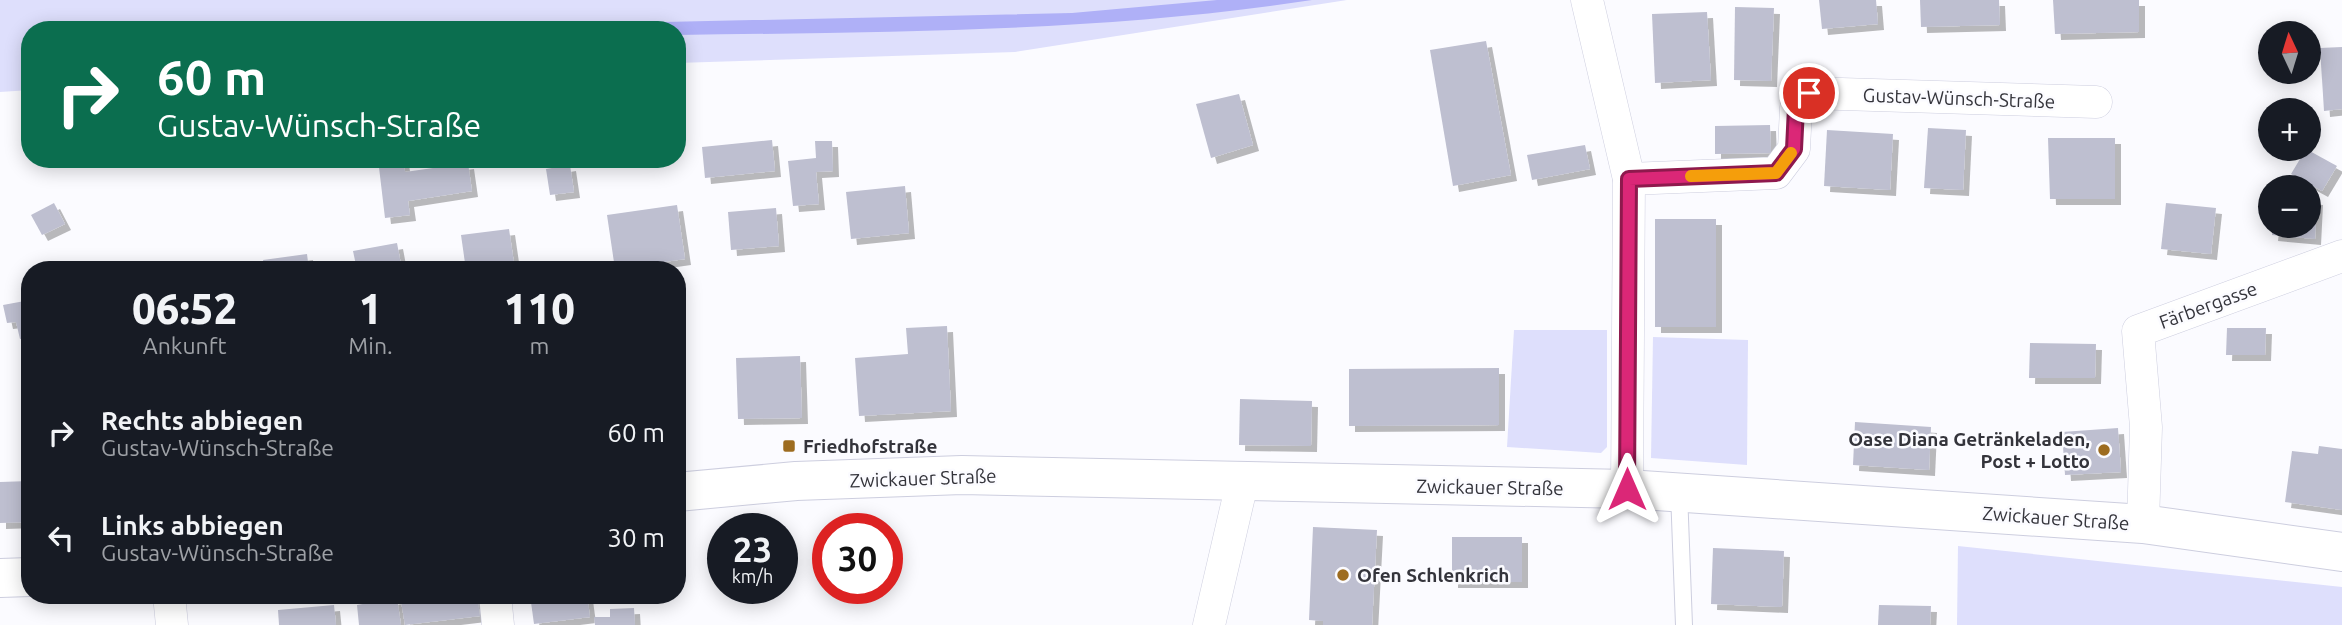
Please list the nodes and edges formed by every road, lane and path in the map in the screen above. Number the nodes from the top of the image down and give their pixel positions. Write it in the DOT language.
graph roads {
  1 [pos="1587,0"];
  2 [pos="2096,102"];
  3 [pos="1629,179"];
  4 [pos="2342,256"];
  5 [pos="1243,479"];
  6 [pos="1627,489"];
  7 [pos="686,491"];
  8 [pos="1679,492"];
  9 [pos="2143,524"];
  10 [pos="2342,552"];
  11 [pos="0,578"];
  12 [pos="21,578"];
  13 [pos="170,604"];
  14 [pos="496,604"];
  15 [pos="172,625"];
  16 [pos="498,625"];
  17 [pos="1209,625"];
  18 [pos="1684,625"];
  1 -- 3 [label="street"];
  2 -- 3 [label="street, Gustav-Wünsch-Straße"];
  3 -- 6 [label="street"];
  4 -- 9 [label="street, Färbergasse"];
  5 -- 6 [label="main road, Zwickauer Straße"];
  5 -- 7 [label="main road, Zwickauer Straße"];
  5 -- 17 [label="street"];
  6 -- 8 [label="main road, Zwickauer Straße"];
  8 -- 9 [label="main road, Zwickauer Straße"];
  8 -- 18 [label="lane"];
  9 -- 10 [label="main road, Zwickauer Straße"];
  11 -- 12 [label="main road"];
  13 -- 15 [label="street"];
  14 -- 16 [label="street"];
}
